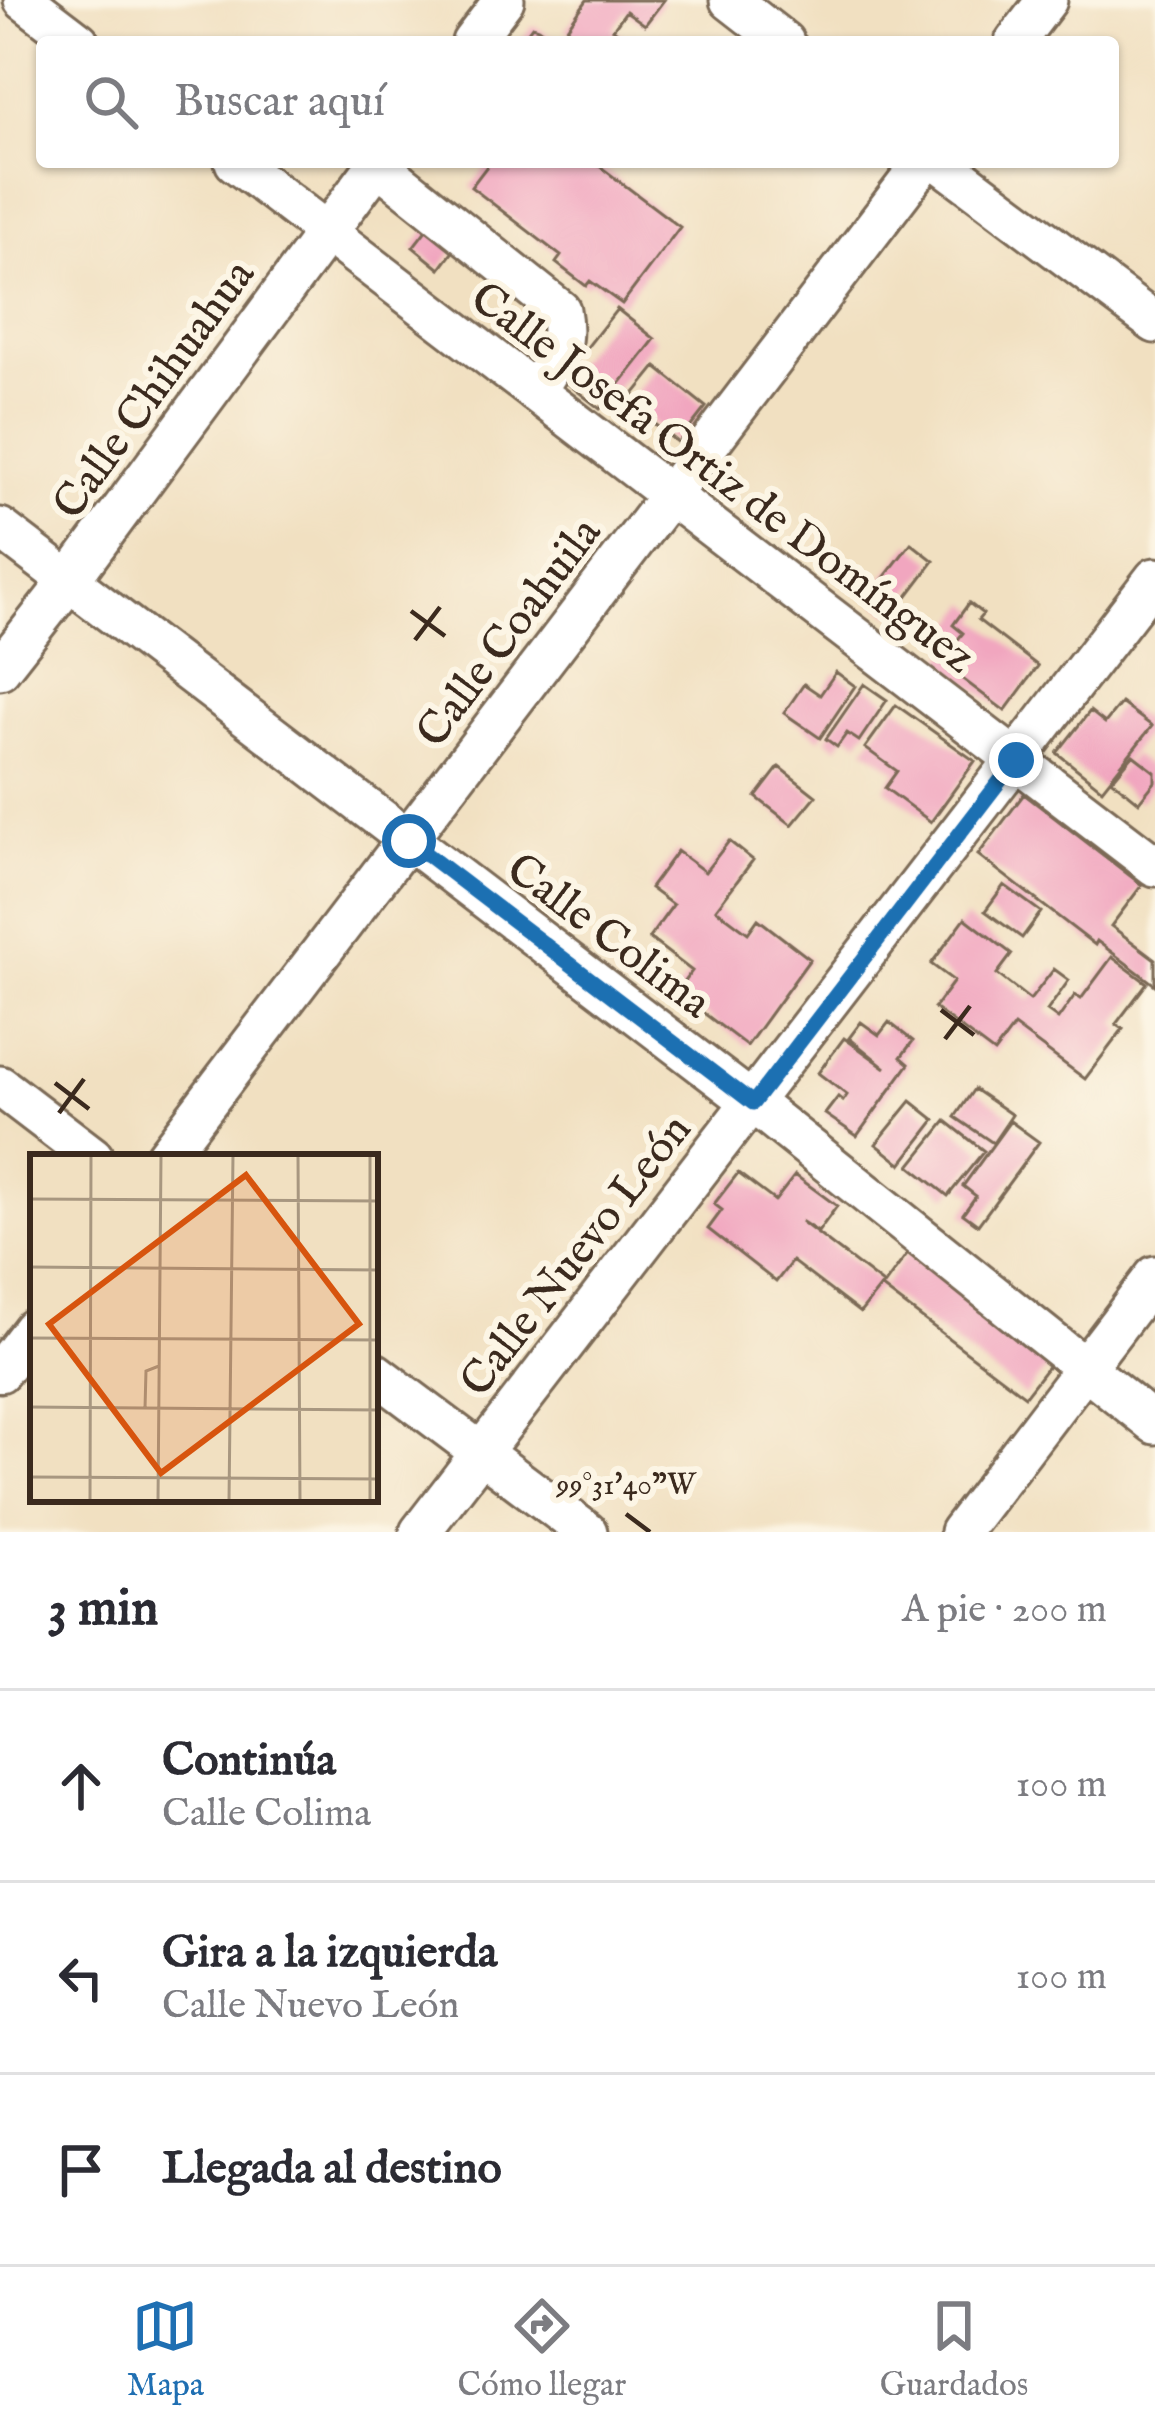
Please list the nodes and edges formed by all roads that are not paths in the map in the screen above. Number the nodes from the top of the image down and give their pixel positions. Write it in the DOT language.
graph roads {
  1 [pos="24,0"];
  2 [pos="504,0"];
  3 [pos="730,0"];
  4 [pos="1047,0"];
  5 [pos="71,36"];
  6 [pos="477,36"];
  7 [pos="776,36"];
  8 [pos="1020,36"];
  9 [pos="243,168"];
  10 [pos="374,168"];
  11 [pos="384,168"];
  12 [pos="919,168"];
  13 [pos="948,168"];
  14 [pos="327,232"];
  15 [pos="1155,323"];
  16 [pos="535,392"];
  17 [pos="670,495"];
  18 [pos="0,528"];
  19 [pos="1155,578"];
  20 [pos="69,581"];
  21 [pos="0,669"];
  22 [pos="1016,760"];
  23 [pos="409,841"];
  24 [pos="1155,866"];
  25 [pos="0,1086"];
  26 [pos="753,1103"];
  27 [pos="89,1154"];
  28 [pos="166,1154"];
  29 [pos="1155,1276"];
  30 [pos="30,1333"];
  31 [pos="1083,1370"];
  32 [pos="0,1372"];
  33 [pos="378,1375"];
  34 [pos="1155,1424"];
  35 [pos="479,1453"];
  36 [pos="420,1532"];
  37 [pos="587,1532"];
  38 [pos="960,1532"];
  1 -- 5 [label="street"];
  2 -- 6 [label="street"];
  3 -- 7 [label="street"];
  4 -- 8 [label="street"];
  9 -- 14 [label="street, Calle Josefa Ortiz de Domínguez"];
  10 -- 14 [label="street, Calle Chihuahua"];
  11 -- 16 [label="street"];
  12 -- 17 [label="street, Calle Coahuila"];
  13 -- 15 [label="street"];
  14 -- 16 [label="street, Calle Josefa Ortiz de Domínguez"];
  14 -- 20 [label="street, Calle Chihuahua"];
  16 -- 17 [label="street, Calle Josefa Ortiz de Domínguez"];
  17 -- 22 [label="street, Calle Josefa Ortiz de Domínguez"];
  17 -- 23 [label="street, Calle Coahuila"];
  18 -- 20 [label="street, Calle Colima"];
  19 -- 22 [label="street, Calle Nuevo León"];
  20 -- 21 [label="street, Calle Chihuahua"];
  20 -- 23 [label="street, Calle Colima"];
  22 -- 24 [label="street, Calle Josefa Ortiz de Domínguez"];
  22 -- 26 [label="street, Calle Nuevo León"];
  23 -- 26 [label="street, Calle Colima"];
  23 -- 28 [label="street, Calle Coahuila"];
  25 -- 27 [label="street"];
  26 -- 31 [label="street, Calle Colima"];
  26 -- 35 [label="street, Calle Nuevo León"];
  29 -- 31 [label="street"];
  30 -- 32 [label="street"];
  31 -- 34 [label="street, Calle Colima"];
  31 -- 38 [label="street"];
  33 -- 35 [label="street"];
  35 -- 36 [label="street, Calle Nuevo León"];
  35 -- 37 [label="street"];
}
